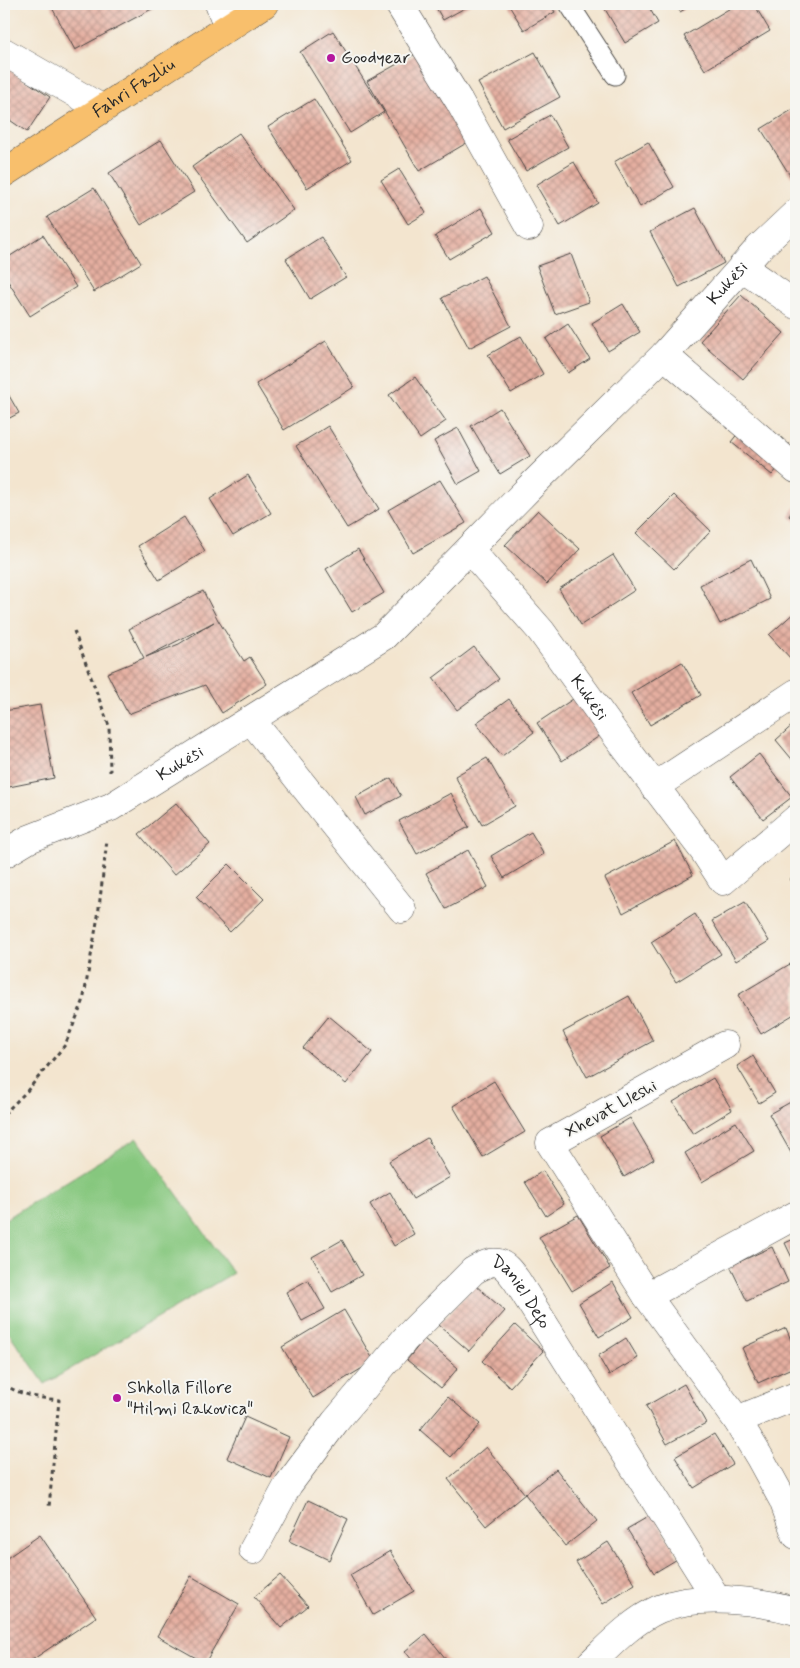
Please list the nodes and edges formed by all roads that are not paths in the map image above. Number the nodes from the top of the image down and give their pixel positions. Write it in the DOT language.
graph roads {
  1 [pos="264,4"];
  2 [pos="399,4"];
  3 [pos="569,4"];
  4 [pos="224,15"];
  5 [pos="4,52"];
  6 [pos="615,75"];
  7 [pos="103,108"];
  8 [pos="4,173"];
  9 [pos="796,213"];
  10 [pos="529,227"];
  11 [pos="742,268"];
  12 [pos="796,305"];
  13 [pos="664,355"];
  14 [pos="796,469"];
  15 [pos="470,550"];
  16 [pos="796,693"];
  17 [pos="250,720"];
  18 [pos="654,787"];
  19 [pos="796,819"];
  20 [pos="4,854"];
  21 [pos="402,909"];
  22 [pos="725,1045"];
  23 [pos="796,1216"];
  24 [pos="647,1296"];
  25 [pos="796,1396"];
  26 [pos="737,1420"];
  27 [pos="796,1535"];
  28 [pos="253,1550"];
  29 [pos="717,1599"];
  30 [pos="796,1611"];
  31 [pos="590,1664"];
  1 -- 4 [label="main road, Fahri Fazliu"];
  2 -- 10 [label="street"];
  3 -- 6 [label="lane"];
  4 -- 7 [label="main road, Fahri Fazliu"];
  5 -- 7 [label="street"];
  7 -- 8 [label="main road, Fahri Fazliu"];
  9 -- 11 [label="street, Kukësi"];
  11 -- 12 [label="street"];
  11 -- 13 [label="street, Kukësi"];
  13 -- 14 [label="street"];
  13 -- 15 [label="street, Kukësi"];
  15 -- 17 [label="street, Kukësi"];
  15 -- 18 [label="street, Kukësi"];
  16 -- 18 [label="street"];
  17 -- 20 [label="street, Kukësi"];
  17 -- 21 [label="street"];
  18 -- 19 [label="street, Kukësi"];
  22 -- 24 [label="street, Xhevat Lleshi"];
  23 -- 24 [label="street"];
  24 -- 26 [label="street, Xhevat Lleshi"];
  25 -- 26 [label="street"];
  26 -- 27 [label="street, Xhevat Lleshi"];
  28 -- 29 [label="street, Daniel Defo"];
  29 -- 30 [label="street"];
  29 -- 31 [label="street"];
}
